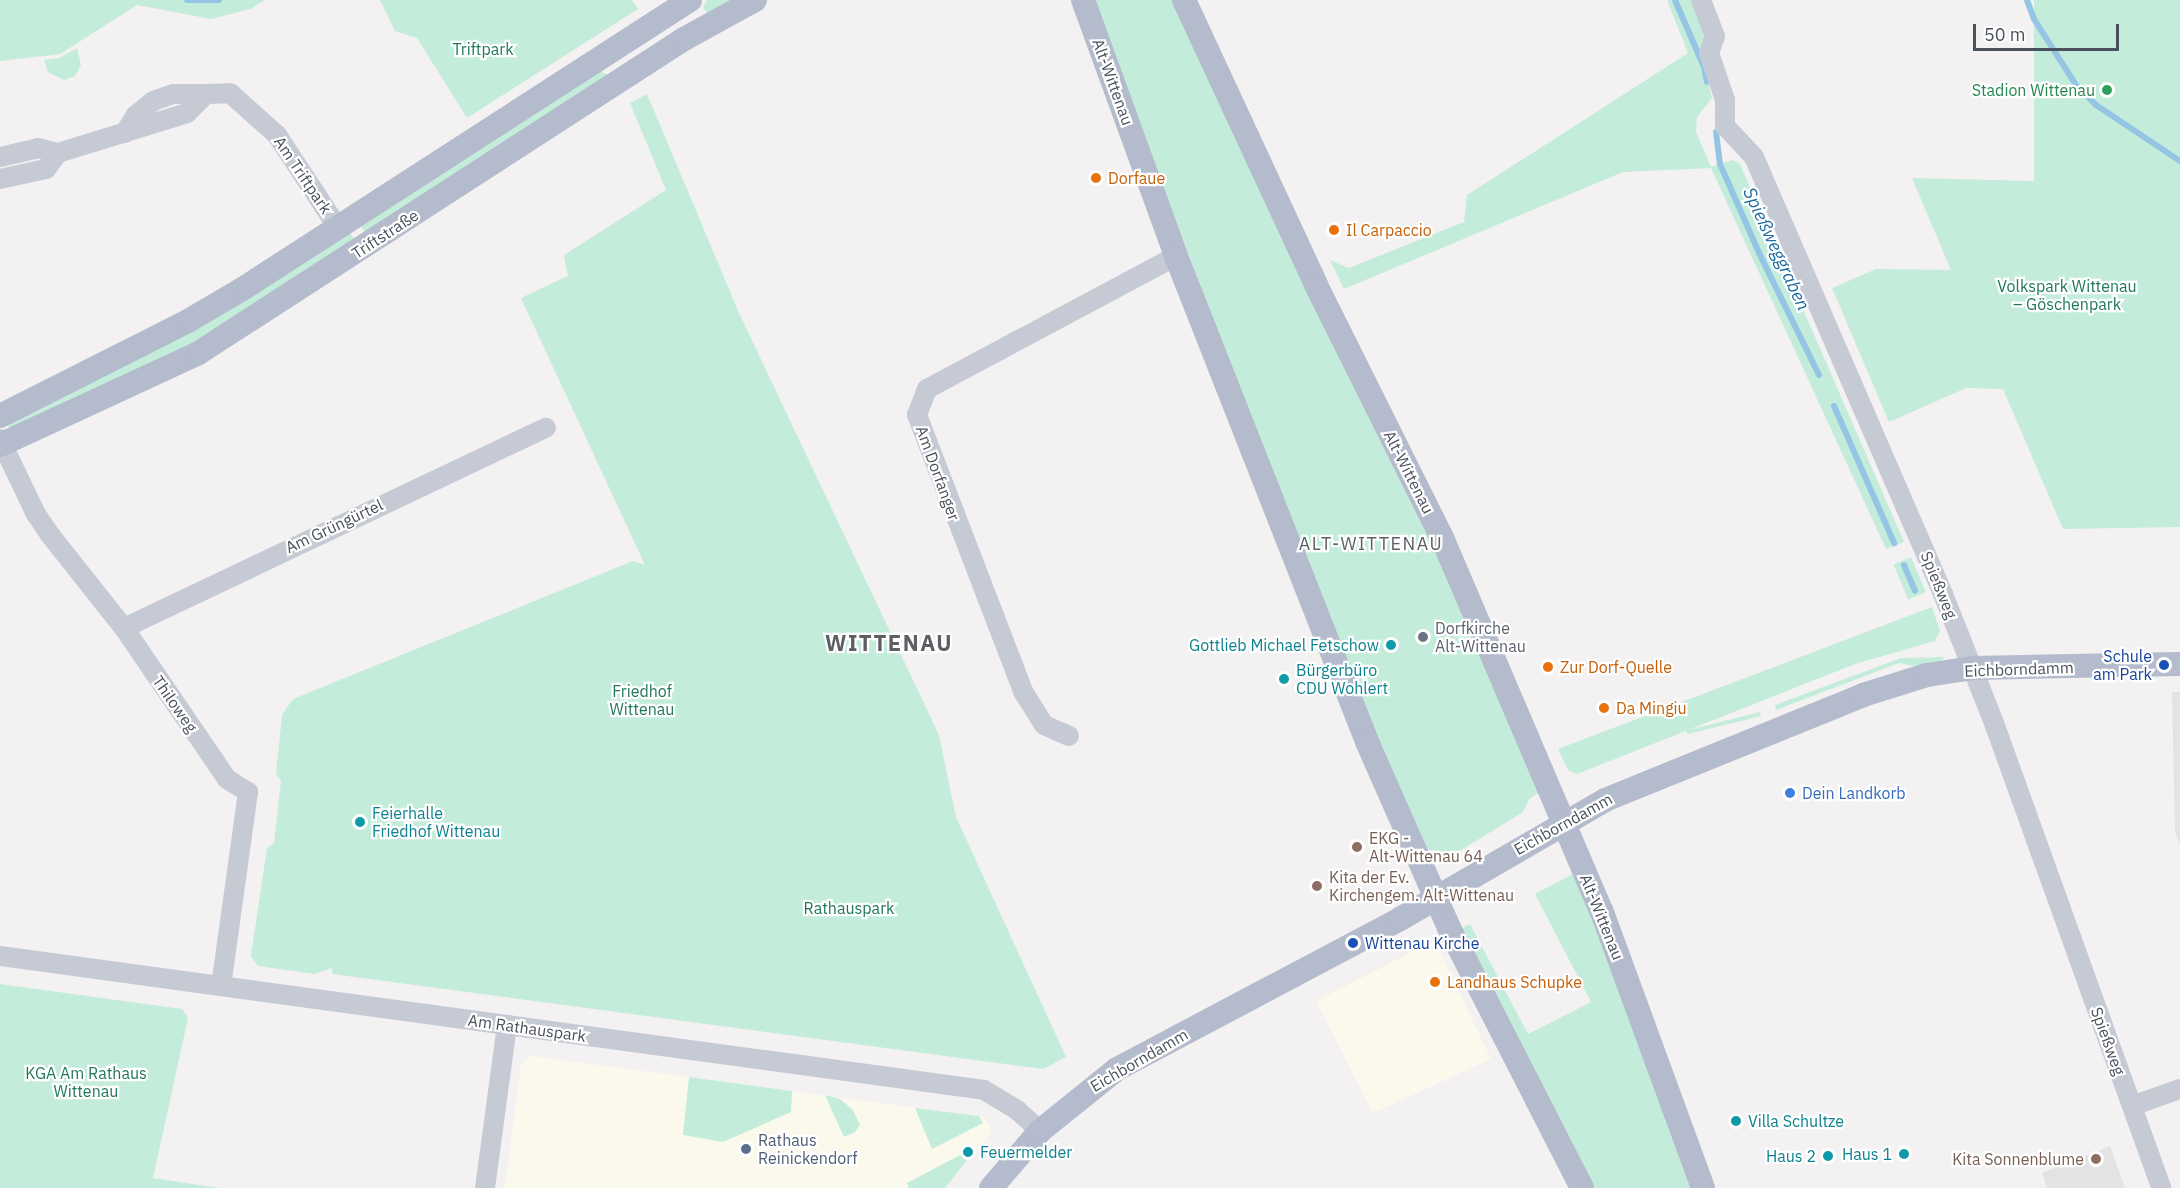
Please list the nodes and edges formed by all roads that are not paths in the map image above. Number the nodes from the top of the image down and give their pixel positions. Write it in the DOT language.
graph roads {
  1 [pos="690,0"];
  2 [pos="755,0"];
  3 [pos="1083,0"];
  4 [pos="1184,0"];
  5 [pos="1701,0"];
  6 [pos="668,14"];
  7 [pos="684,39"];
  8 [pos="58,153"];
  9 [pos="0,157"];
  10 [pos="0,179"];
  11 [pos="338,228"];
  12 [pos="1176,256"];
  13 [pos="0,416"];
  14 [pos="546,428"];
  15 [pos="1,443"];
  16 [pos="124,628"];
  17 [pos="2180,664"];
  18 [pos="1973,668"];
  19 [pos="1069,736"];
  20 [pos="1562,822"];
  21 [pos="1435,897"];
  22 [pos="0,956"];
  23 [pos="221,986"];
  24 [pos="507,1025"];
  25 [pos="2180,1089"];
  26 [pos="2132,1106"];
  27 [pos="1040,1131"];
  28 [pos="485,1188"];
  29 [pos="991,1188"];
  30 [pos="1582,1188"];
  31 [pos="1702,1188"];
  32 [pos="2161,1188"];
  1 -- 6 [label="main road, Triftstraße"];
  2 -- 7 [label="main road, Triftstraße"];
  3 -- 12 [label="main road, Alt-Wittenau"];
  4 -- 20 [label="main road, Alt-Wittenau"];
  5 -- 18 [label="street, Spießweg"];
  6 -- 7 [label="main road"];
  6 -- 11 [label="main road, Triftstraße"];
  7 -- 15 [label="main road, Triftstraße"];
  8 -- 9 [label="street, Am Triftpark"];
  8 -- 10 [label="street, Am Triftpark"];
  8 -- 11 [label="street, Am Triftpark"];
  11 -- 13 [label="main road, Triftstraße"];
  12 -- 19 [label="street, Am Dorfanger"];
  12 -- 21 [label="main road, Alt-Wittenau"];
  14 -- 16 [label="street, Am Grüngürtel"];
  15 -- 16 [label="street, Thiloweg"];
  16 -- 23 [label="street, Thiloweg"];
  17 -- 18 [label="main road, Eichborndamm"];
  18 -- 20 [label="main road, Eichborndamm"];
  18 -- 26 [label="street, Spießweg"];
  20 -- 21 [label="main road, Eichborndamm"];
  20 -- 31 [label="main road, Alt-Wittenau"];
  21 -- 27 [label="main road, Eichborndamm"];
  21 -- 30 [label="main road, Alt-Wittenau"];
  22 -- 23 [label="street, Am Rathauspark"];
  23 -- 24 [label="street, Am Rathauspark"];
  24 -- 27 [label="street, Am Rathauspark"];
  24 -- 28 [label="street"];
  25 -- 26 [label="street"];
  26 -- 32 [label="street, Spießweg"];
  27 -- 29 [label="main road, Eichborndamm"];
}
